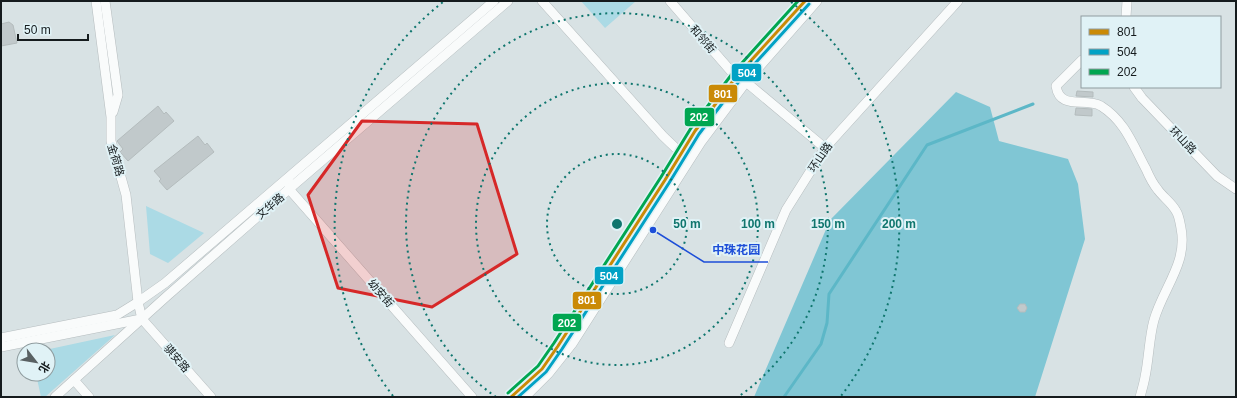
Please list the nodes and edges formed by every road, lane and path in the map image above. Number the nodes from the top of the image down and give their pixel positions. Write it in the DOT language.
graph roads {
  1 [pos="96,1"];
  2 [pos="105,1"];
  3 [pos="494,1"];
  4 [pos="508,1"];
  5 [pos="542,1"];
  6 [pos="670,1"];
  7 [pos="805,1"];
  8 [pos="818,1"];
  9 [pos="958,1"];
  10 [pos="1127,1"];
  11 [pos="1125,16"];
  12 [pos="1081,61"];
  13 [pos="736,76"];
  14 [pos="746,82"];
  15 [pos="1135,88"];
  16 [pos="111,118"];
  17 [pos="825,148"];
  18 [pos="681,154"];
  19 [pos="689,160"];
  20 [pos="292,174"];
  21 [pos="289,189"];
  22 [pos="1236,189"];
  23 [pos="138,302"];
  24 [pos="142,319"];
  25 [pos="1,338"];
  26 [pos="729,343"];
  27 [pos="1,348"];
  28 [pos="74,380"];
  29 [pos="54,397"];
  30 [pos="89,397"];
  31 [pos="211,397"];
  32 [pos="472,397"];
  33 [pos="511,397"];
  34 [pos="525,397"];
  35 [pos="1140,397"];
  1 -- 16 [label="street, 金荷路"];
  2 -- 16 [label="street"];
  3 -- 20 [label="street, 文华路"];
  4 -- 21 [label="street, 文华路"];
  5 -- 18 [label="street"];
  6 -- 13 [label="street, 和邻街"];
  7 -- 13 [label="street"];
  8 -- 14 [label="street"];
  9 -- 17 [label="street, 环山路"];
  10 -- 11 [label="street"];
  12 -- 35 [label="street"];
  13 -- 14 [label="street, 和邻街"];
  13 -- 18 [label="street"];
  14 -- 17 [label="street, 和邻街"];
  14 -- 19 [label="street"];
  15 -- 22 [label="street, 环山路"];
  16 -- 23 [label="street, 金荷路"];
  17 -- 26 [label="street, 环山路"];
  18 -- 19 [label="street"];
  18 -- 33 [label="street"];
  19 -- 34 [label="street"];
  20 -- 21 [label="street"];
  20 -- 23 [label="street, 文华路"];
  21 -- 24 [label="street, 文华路"];
  21 -- 32 [label="street, 幼安街"];
  23 -- 24 [label="street, 金荷路"];
  23 -- 25 [label="street, 文华路"];
  24 -- 27 [label="street"];
  24 -- 28 [label="street, 文华路"];
  24 -- 31 [label="street, 骐安路"];
  28 -- 29 [label="street, 文华路"];
  28 -- 30 [label="street"];
}
